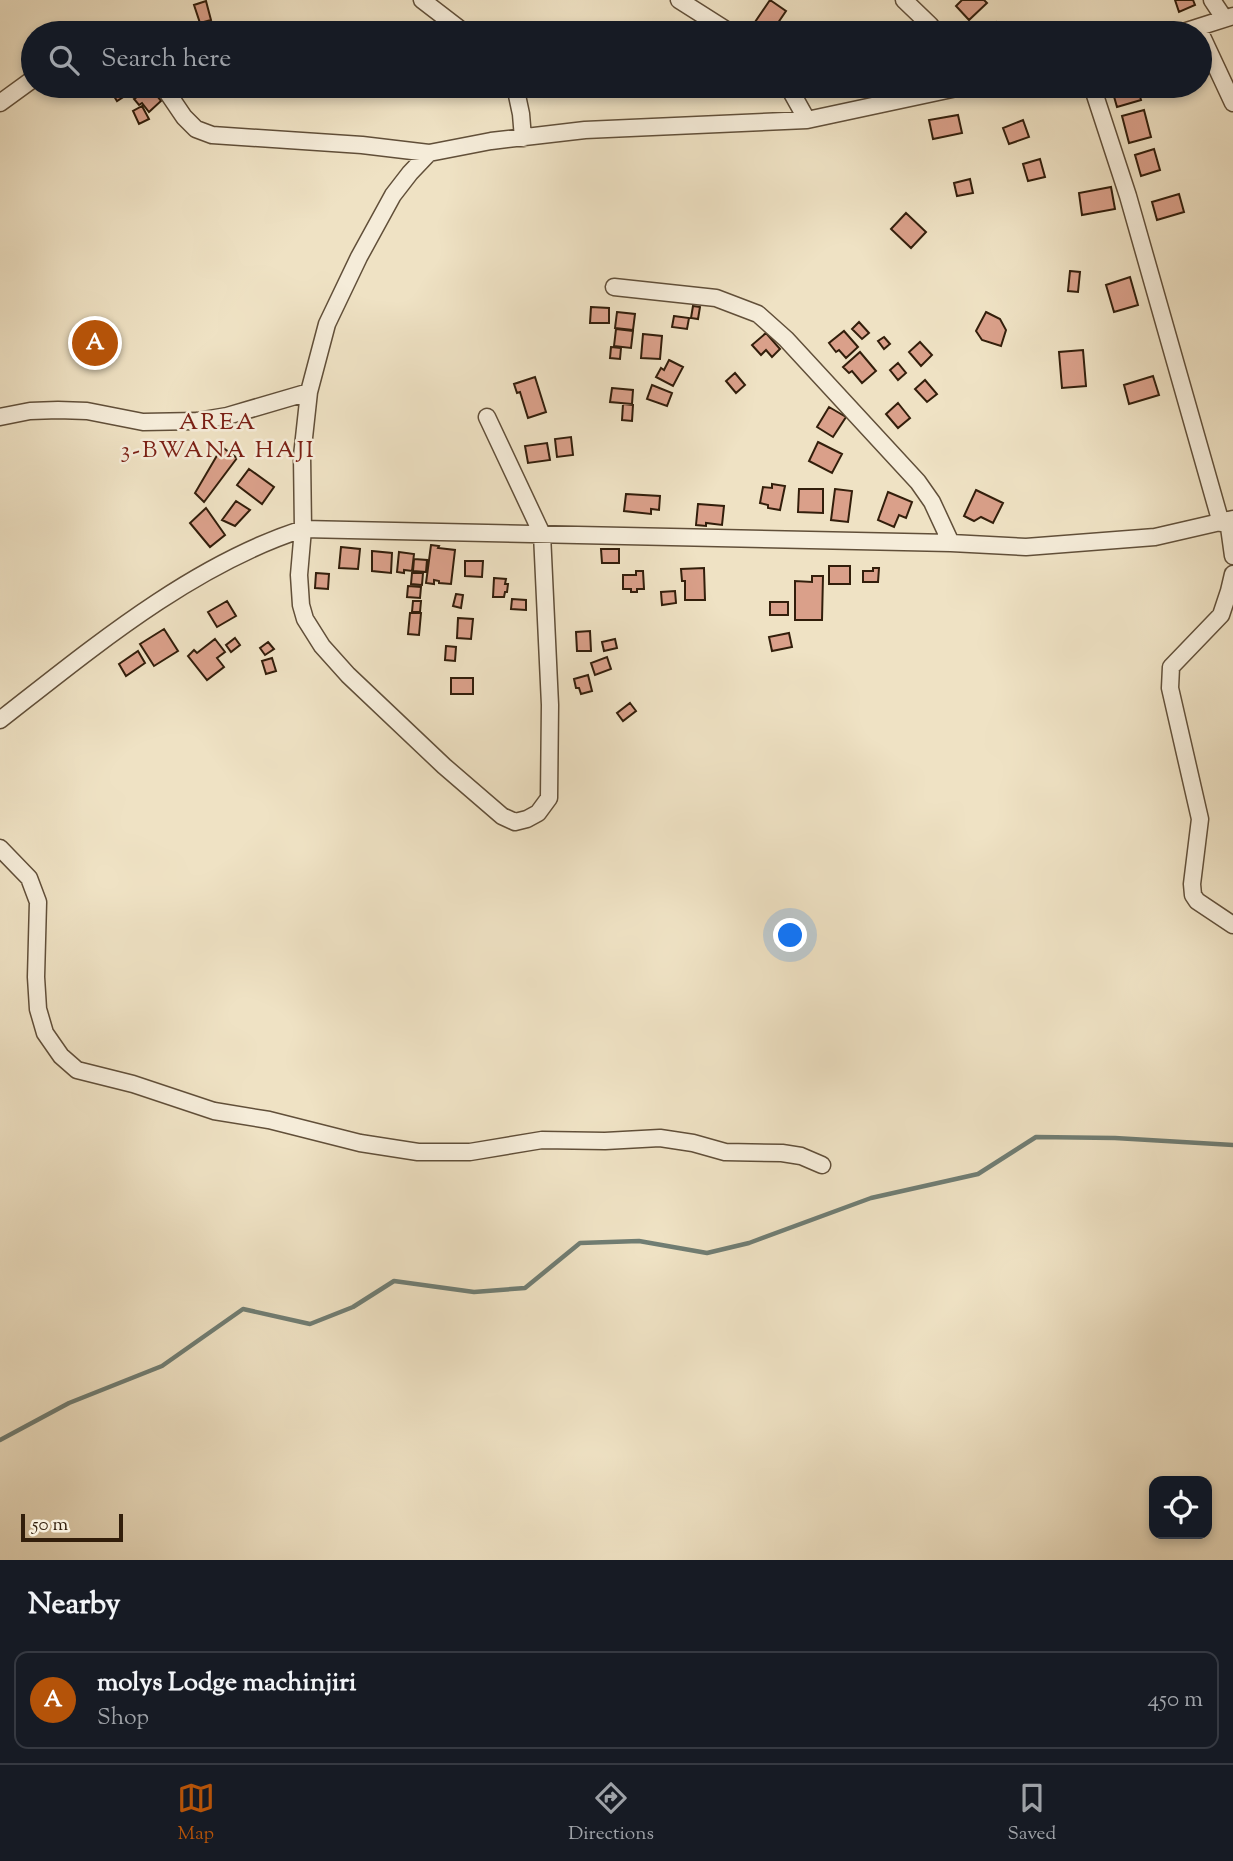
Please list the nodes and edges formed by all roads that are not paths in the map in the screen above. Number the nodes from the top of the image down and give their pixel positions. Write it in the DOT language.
graph roads {
  1 [pos="422,0"];
  2 [pos="679,0"];
  3 [pos="904,0"];
  4 [pos="1212,0"];
  5 [pos="1229,17"];
  6 [pos="449,21"];
  7 [pos="712,21"];
  8 [pos="926,21"];
  9 [pos="1212,24"];
  10 [pos="1212,59"];
  11 [pos="21,88"];
  12 [pos="171,98"];
  13 [pos="518,98"];
  14 [pos="795,98"];
  15 [pos="909,98"];
  16 [pos="1095,98"];
  17 [pos="0,103"];
  18 [pos="1233,103"];
  19 [pos="807,120"];
  20 [pos="523,138"];
  21 [pos="429,153"];
  22 [pos="614,286"];
  23 [pos="309,391"];
  24 [pos="0,417"];
  25 [pos="487,417"];
  26 [pos="1227,521"];
  27 [pos="303,529"];
  28 [pos="542,534"];
  29 [pos="951,543"];
  30 [pos="1233,556"];
  31 [pos="1233,574"];
  32 [pos="0,720"];
  33 [pos="0,848"];
  34 [pos="1233,925"];
  35 [pos="822,1164"];
  1 -- 6 [label="street"];
  2 -- 7 [label="street"];
  3 -- 8 [label="street"];
  4 -- 5 [label="street"];
  5 -- 9 [label="street"];
  10 -- 18 [label="street"];
  11 -- 17 [label="street"];
  12 -- 21 [label="street"];
  13 -- 20 [label="street"];
  14 -- 19 [label="street"];
  15 -- 19 [label="street"];
  16 -- 26 [label="street"];
  19 -- 20 [label="street"];
  20 -- 21 [label="street"];
  21 -- 23 [label="street"];
  22 -- 29 [label="street"];
  23 -- 24 [label="street"];
  23 -- 27 [label="street"];
  25 -- 28 [label="street"];
  26 -- 29 [label="street"];
  26 -- 30 [label="street"];
  27 -- 28 [label="street"];
  27 -- 28 [label="street"];
  27 -- 32 [label="street"];
  28 -- 29 [label="street"];
  31 -- 34 [label="street"];
  33 -- 35 [label="street"];
}
